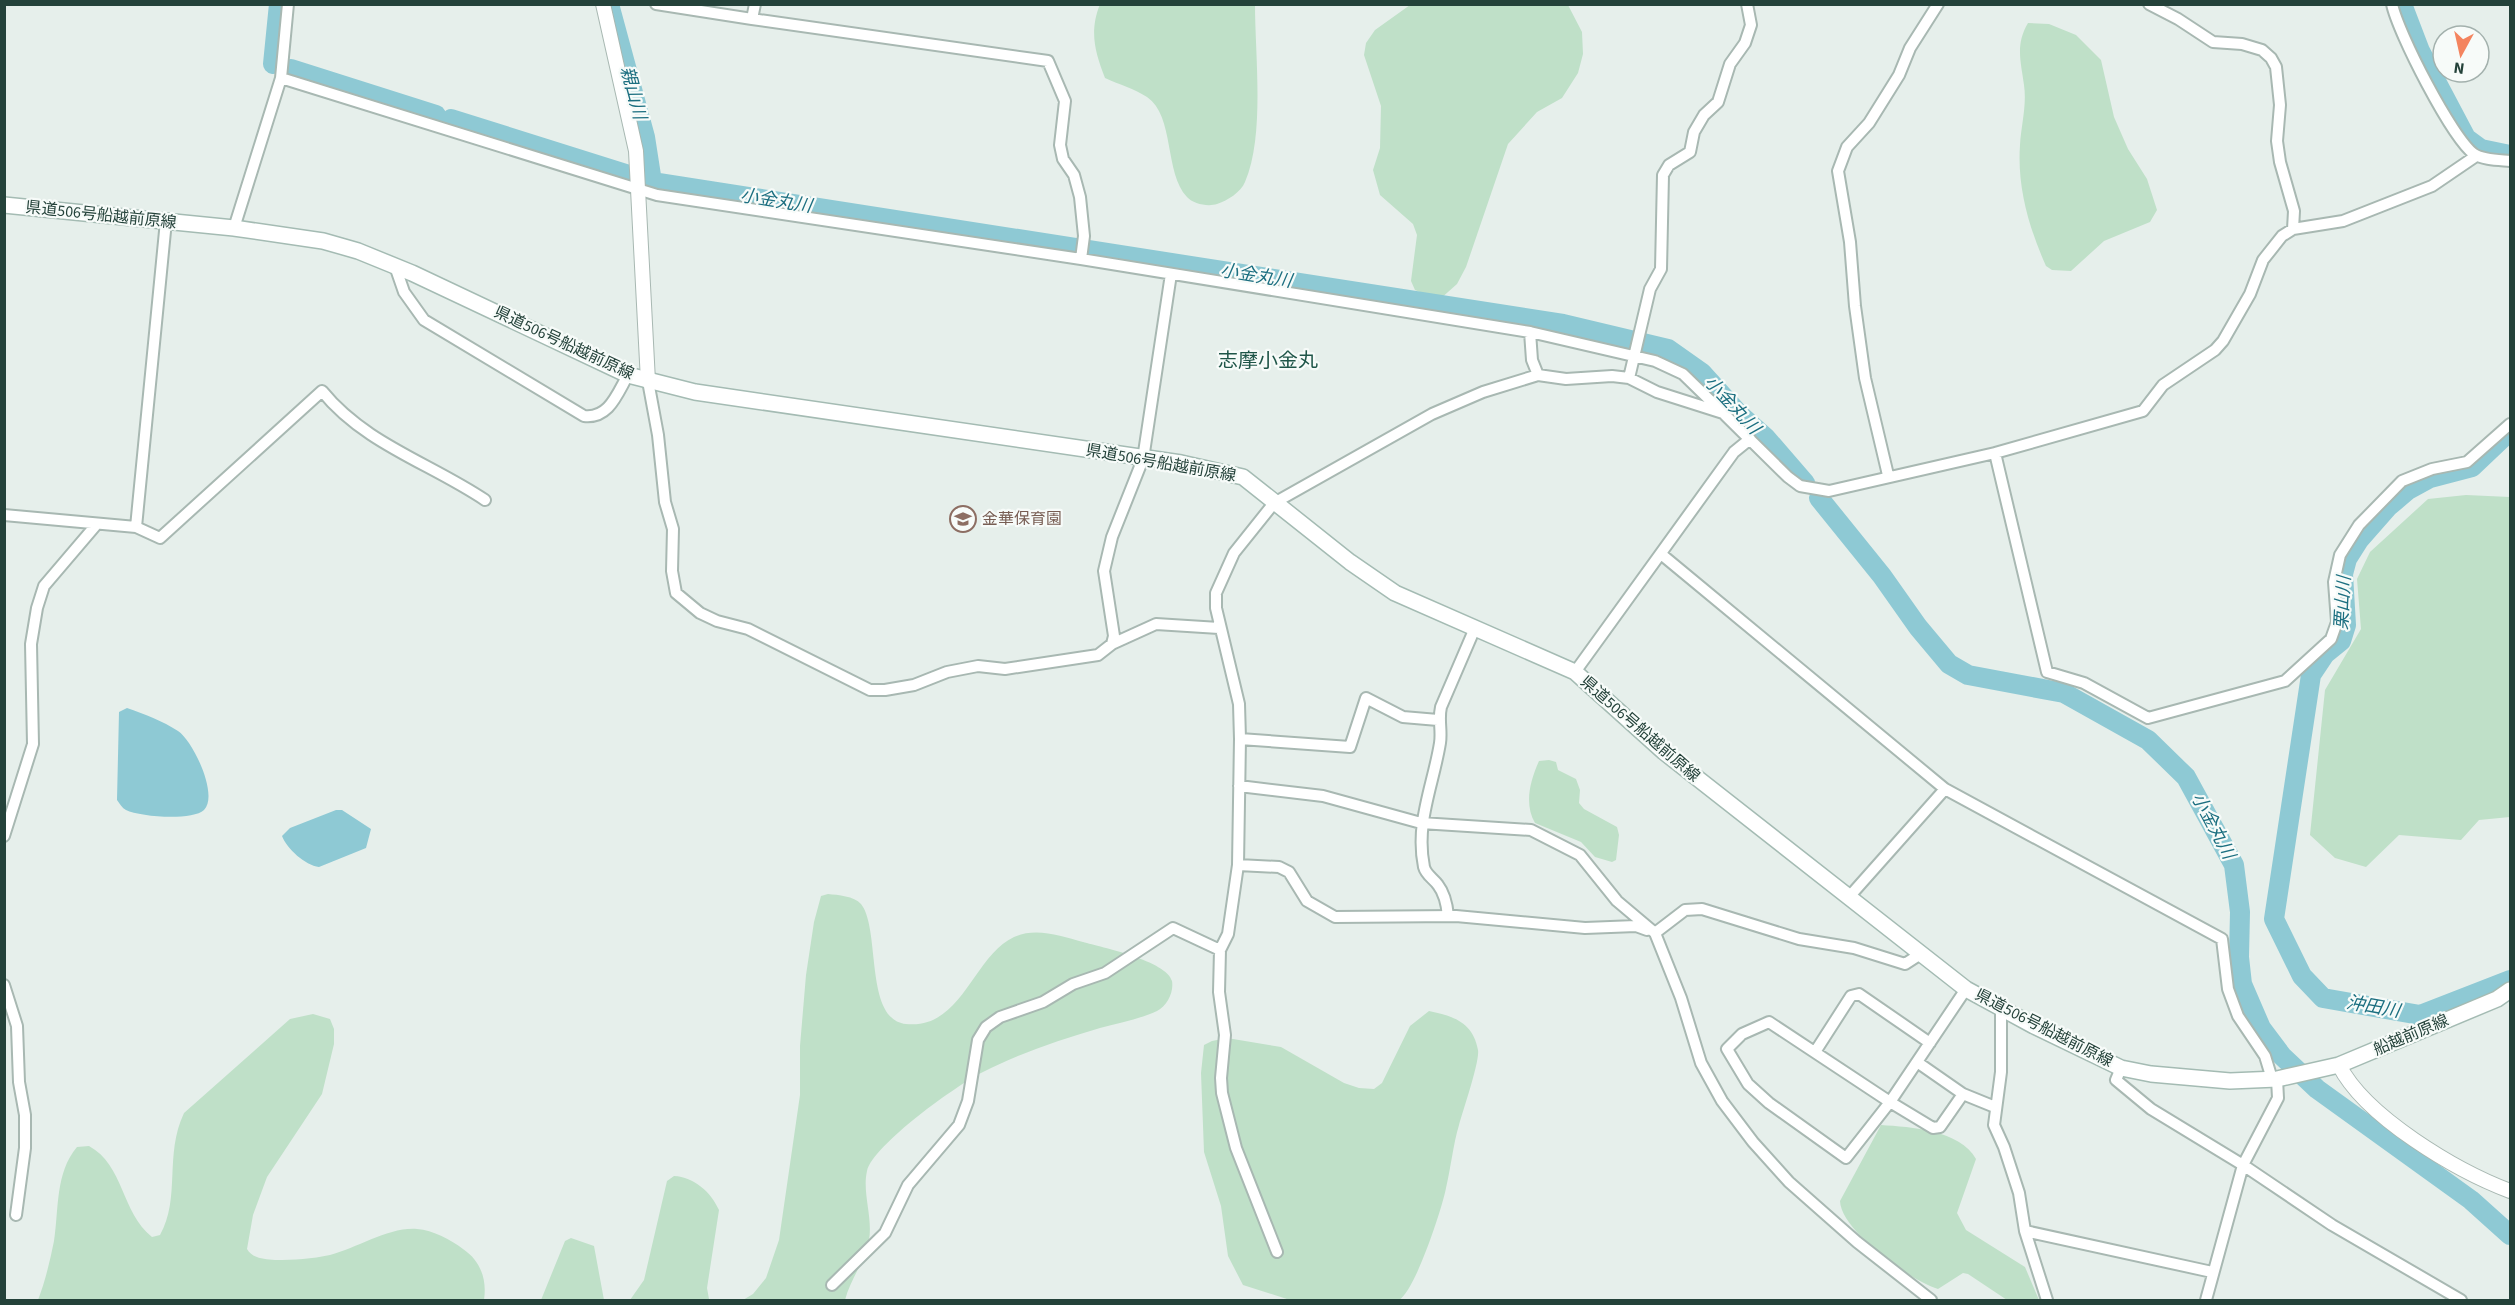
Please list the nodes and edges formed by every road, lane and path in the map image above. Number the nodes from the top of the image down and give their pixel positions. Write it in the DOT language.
graph roads {
  1 [pos="288,4"];
  2 [pos="603,4"];
  3 [pos="656,4"];
  4 [pos="755,4"];
  5 [pos="1747,4"];
  6 [pos="1938,4"];
  7 [pos="2149,4"];
  8 [pos="2392,4"];
  9 [pos="752,19"];
  10 [pos="281,78"];
  11 [pos="2476,156"];
  12 [pos="2511,161"];
  13 [pos="639,188"];
  14 [pos="4,205"];
  15 [pos="166,221"];
  16 [pos="234,228"];
  17 [pos="2293,229"];
  18 [pos="1082,259"];
  19 [pos="395,266"];
  20 [pos="1171,274"];
  21 [pos="1530,332"];
  22 [pos="1635,356"];
  23 [pos="628,375"];
  24 [pos="1538,375"];
  25 [pos="1629,378"];
  26 [pos="648,381"];
  27 [pos="1722,413"];
  28 [pos="2511,424"];
  29 [pos="1750,438"];
  30 [pos="1995,453"];
  31 [pos="1143,459"];
  32 [pos="1888,475"];
  33 [pos="485,500"];
  34 [pos="1274,503"];
  35 [pos="4,515"];
  36 [pos="96,525"];
  37 [pos="136,527"];
  38 [pos="1661,554"];
  39 [pos="1219,628"];
  40 [pos="1475,628"];
  41 [pos="1113,644"];
  42 [pos="1575,672"];
  43 [pos="1438,720"];
  44 [pos="1240,740"];
  45 [pos="1239,786"];
  46 [pos="1944,789"];
  47 [pos="1421,823"];
  48 [pos="4,836"];
  49 [pos="1238,865"];
  50 [pos="1849,897"];
  51 [pos="1448,916"];
  52 [pos="1655,933"];
  53 [pos="1220,951"];
  54 [pos="1922,953"];
  55 [pos="4,985"];
  56 [pos="1966,989"];
  57 [pos="2511,990"];
  58 [pos="2001,1009"];
  59 [pos="1930,1043"];
  60 [pos="1815,1052"];
  61 [pos="1917,1062"];
  62 [pos="2339,1065"];
  63 [pos="2121,1068"];
  64 [pos="2310,1071"];
  65 [pos="2275,1079"];
  66 [pos="1963,1094"];
  67 [pos="1890,1102"];
  68 [pos="1995,1107"];
  69 [pos="2243,1165"];
  70 [pos="2511,1191"];
  71 [pos="16,1215"];
  72 [pos="2025,1231"];
  73 [pos="1277,1252"];
  74 [pos="2212,1272"];
  75 [pos="832,1285"];
  76 [pos="1931,1300"];
  77 [pos="2047,1300"];
  78 [pos="2206,1300"];
  79 [pos="2461,1300"];
  1 -- 10 [label="street"];
  2 -- 13 [label="street"];
  3 -- 9 [label="street"];
  4 -- 9 [label="street"];
  5 -- 22 [label="street"];
  6 -- 32 [label="street"];
  7 -- 17 [label="street"];
  8 -- 11 [label="street"];
  9 -- 18 [label="street"];
  10 -- 13 [label="street"];
  10 -- 16 [label="street"];
  11 -- 12 [label="street"];
  11 -- 17 [label="street"];
  13 -- 18 [label="street"];
  13 -- 26 [label="street"];
  14 -- 15 [label="main road, 県道506号船越前原線"];
  15 -- 16 [label="main road, 県道506号船越前原線"];
  15 -- 37 [label="street"];
  16 -- 19 [label="main road, 県道506号船越前原線"];
  17 -- 30 [label="street"];
  18 -- 20 [label="street"];
  19 -- 23 [label="main road, 県道506号船越前原線"];
  19 -- 23 [label="street"];
  20 -- 21 [label="street"];
  20 -- 31 [label="street"];
  21 -- 22 [label="street"];
  21 -- 24 [label="street"];
  22 -- 25 [label="street"];
  22 -- 27 [label="street"];
  23 -- 26 [label="main road, 県道506号船越前原線"];
  24 -- 25 [label="street"];
  24 -- 34 [label="street"];
  25 -- 27 [label="street"];
  26 -- 31 [label="main road, 県道506号船越前原線"];
  26 -- 41 [label="street"];
  27 -- 29 [label="street"];
  28 -- 30 [label="street"];
  29 -- 32 [label="street"];
  29 -- 38 [label="street"];
  30 -- 32 [label="street"];
  31 -- 34 [label="main road, 県道506号船越前原線"];
  31 -- 41 [label="street"];
  33 -- 37 [label="street"];
  34 -- 39 [label="street"];
  34 -- 40 [label="main road, 県道506号船越前原線"];
  35 -- 36 [label="street"];
  36 -- 37 [label="street"];
  36 -- 48 [label="street"];
  38 -- 42 [label="street"];
  38 -- 46 [label="street"];
  39 -- 41 [label="street"];
  39 -- 44 [label="street"];
  40 -- 42 [label="main road, 県道506号船越前原線"];
  40 -- 43 [label="street"];
  42 -- 50 [label="main road, 県道506号船越前原線"];
  43 -- 44 [label="street"];
  43 -- 47 [label="street"];
  44 -- 45 [label="street"];
  45 -- 47 [label="street"];
  45 -- 49 [label="street"];
  46 -- 50 [label="street"];
  46 -- 65 [label="street"];
  47 -- 51 [label="street"];
  47 -- 52 [label="street"];
  49 -- 51 [label="street"];
  49 -- 53 [label="street"];
  50 -- 54 [label="main road, 県道506号船越前原線"];
  51 -- 52 [label="street"];
  52 -- 54 [label="street"];
  52 -- 76 [label="street"];
  53 -- 73 [label="street"];
  53 -- 75 [label="street"];
  54 -- 56 [label="main road, 県道506号船越前原線"];
  55 -- 71 [label="street"];
  56 -- 58 [label="main road, 県道506号船越前原線"];
  56 -- 59 [label="street"];
  57 -- 62 [label="main road, 船越前原線"];
  58 -- 63 [label="main road, 県道506号船越前原線"];
  58 -- 68 [label="street"];
  59 -- 60 [label="street"];
  59 -- 61 [label="street"];
  60 -- 67 [label="street"];
  60 -- 67 [label="street"];
  61 -- 66 [label="street"];
  61 -- 67 [label="street"];
  62 -- 64 [label="main road, 船越前原線"];
  62 -- 70 [label="street"];
  63 -- 65 [label="main road, 県道506号船越前原線"];
  63 -- 69 [label="street"];
  64 -- 65 [label="main road, 県道506号船越前原線"];
  65 -- 69 [label="street"];
  66 -- 67 [label="street"];
  66 -- 68 [label="street"];
  68 -- 72 [label="street"];
  69 -- 74 [label="street"];
  69 -- 79 [label="street"];
  72 -- 74 [label="street"];
  72 -- 77 [label="street"];
  74 -- 78 [label="street"];
}
